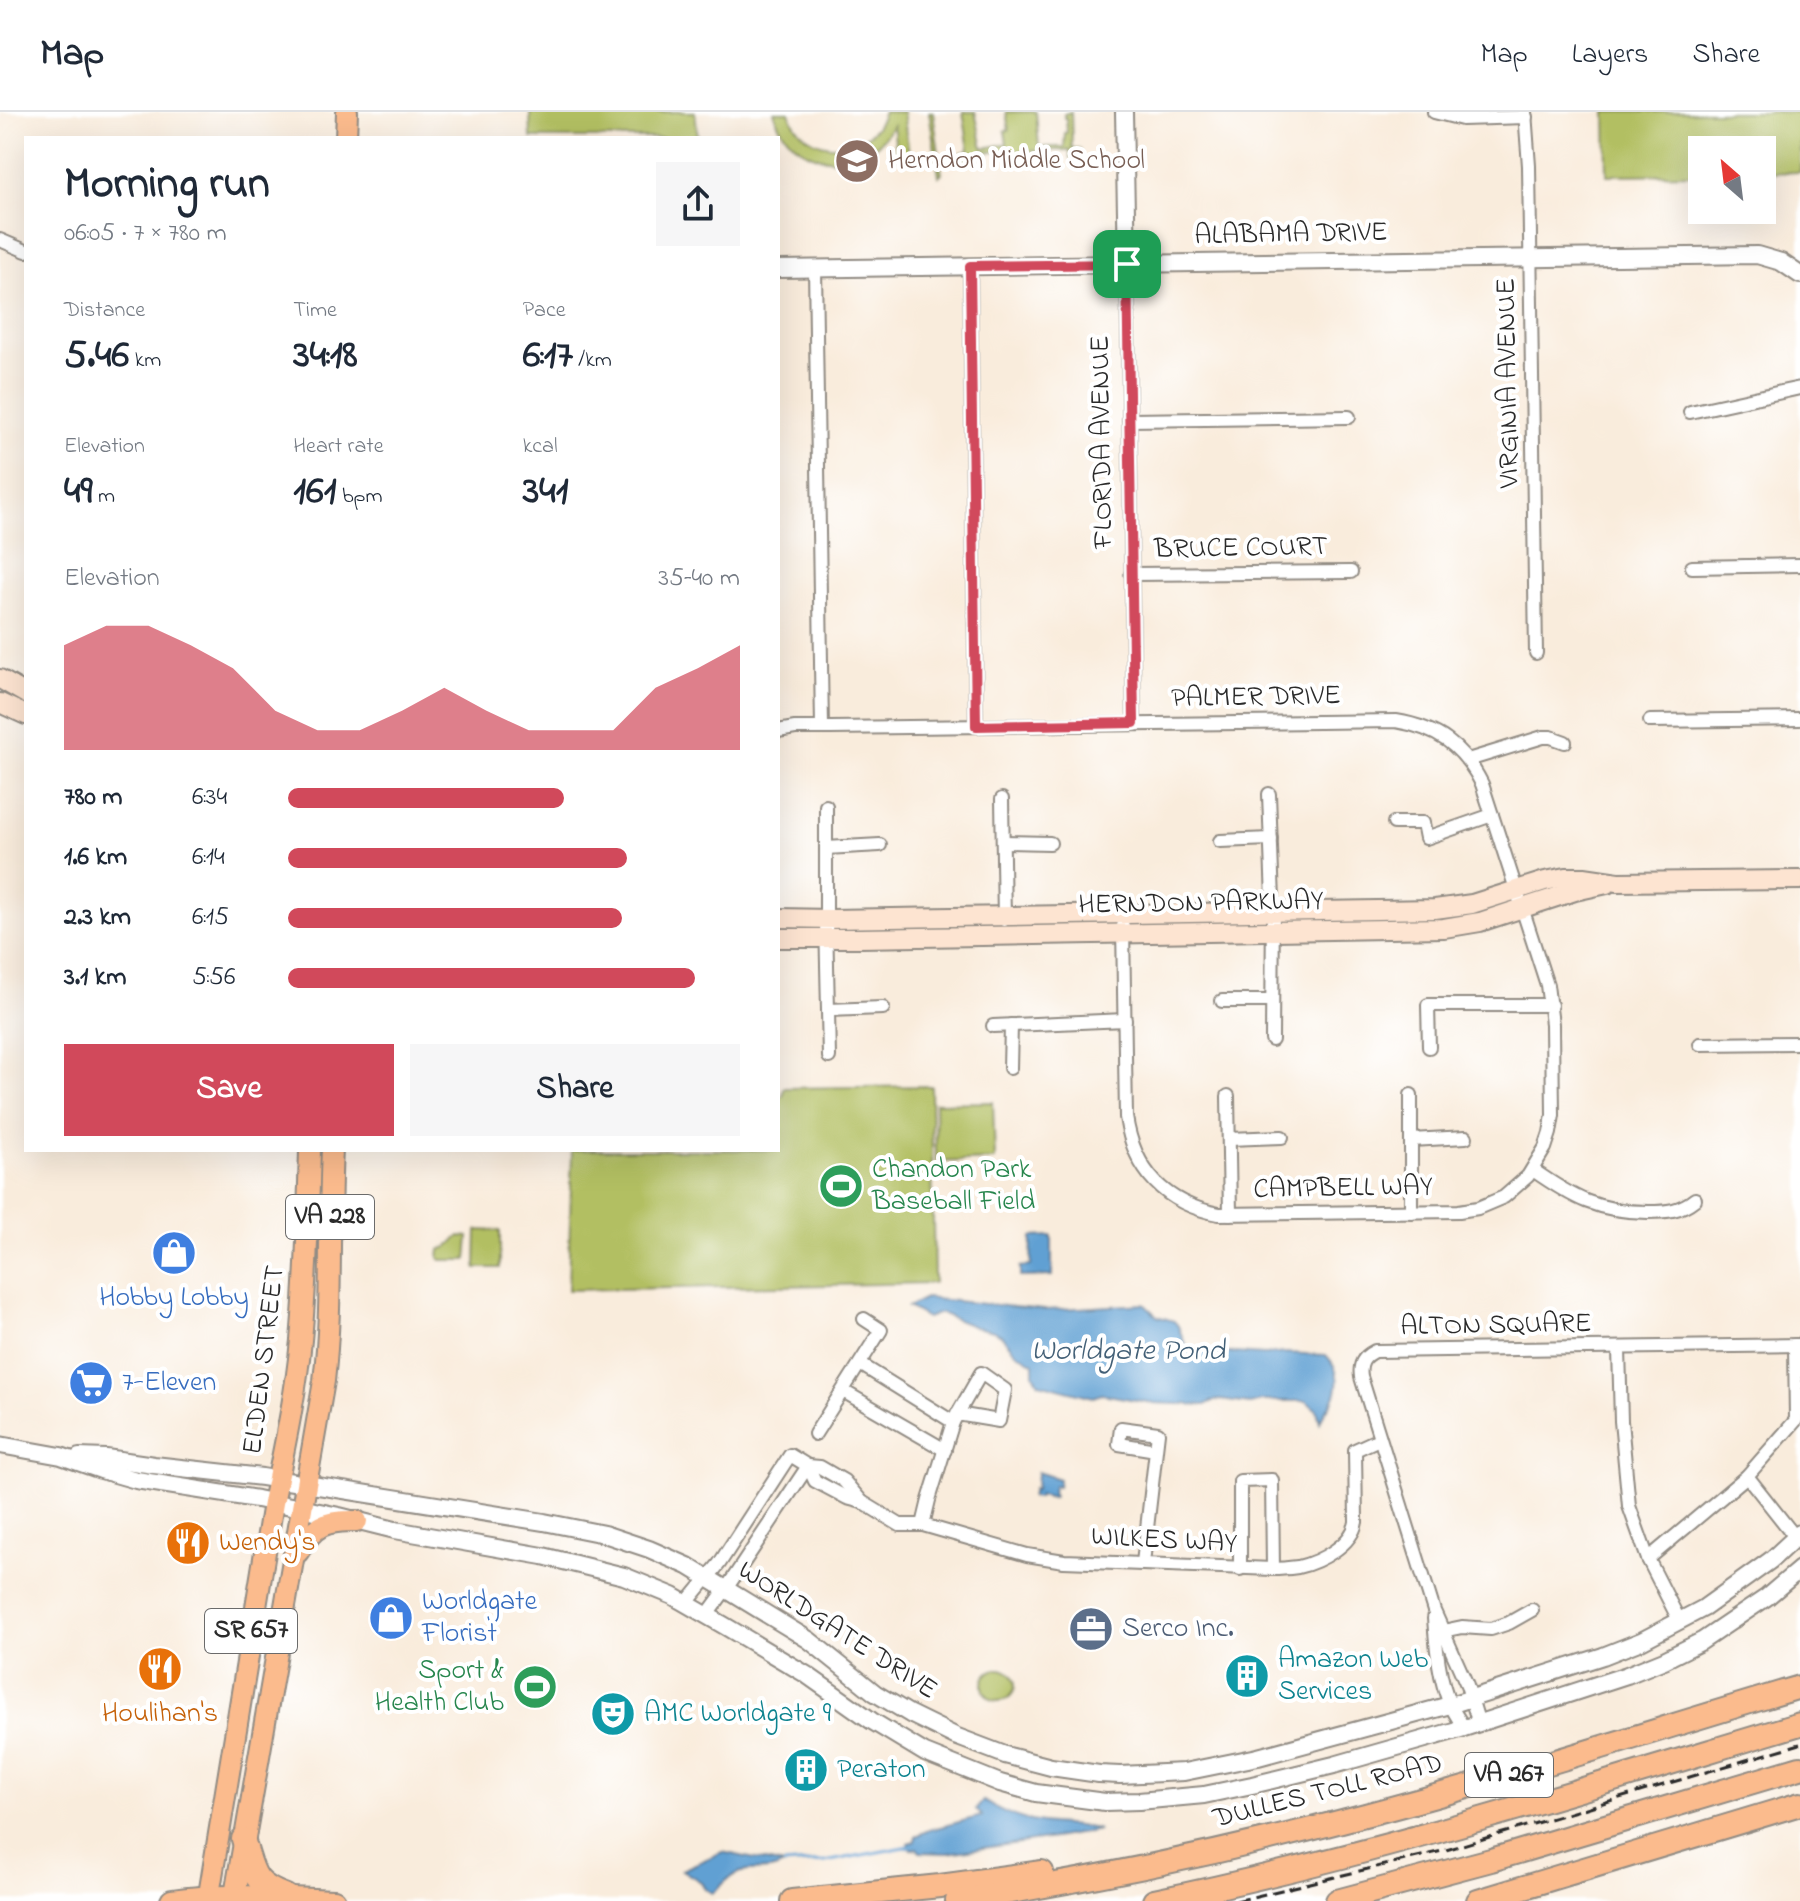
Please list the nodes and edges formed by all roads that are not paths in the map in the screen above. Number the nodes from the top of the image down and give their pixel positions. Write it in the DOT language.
graph roads {
  1 [pos="347,112"];
  2 [pos="1124,112"];
  3 [pos="1434,112"];
  4 [pos="1525,114"];
  5 [pos="346,136"];
  6 [pos="0,240"];
  7 [pos="24,250"];
  8 [pos="1531,258"];
  9 [pos="1127,264"];
  10 [pos="970,266"];
  11 [pos="815,268"];
  12 [pos="780,269"];
  13 [pos="1800,275"];
  14 [pos="1800,388"];
  15 [pos="1690,412"];
  16 [pos="1349,417"];
  17 [pos="1129,420"];
  18 [pos="1800,565"];
  19 [pos="1692,567"];
  20 [pos="1351,572"];
  21 [pos="1131,574"];
  22 [pos="1536,653"];
  23 [pos="0,679"];
  24 [pos="24,693"];
  25 [pos="0,703"];
  26 [pos="24,714"];
  27 [pos="1800,719"];
  28 [pos="1650,721"];
  29 [pos="1134,723"];
  30 [pos="976,726"];
  31 [pos="822,728"];
  32 [pos="780,731"];
  33 [pos="1565,742"];
  34 [pos="1468,760"];
  35 [pos="1269,794"];
  36 [pos="1002,799"];
  37 [pos="826,806"];
  38 [pos="1492,815"];
  39 [pos="1394,823"];
  40 [pos="1271,839"];
  41 [pos="1220,841"];
  42 [pos="1003,842"];
  43 [pos="1050,843"];
  44 [pos="880,845"];
  45 [pos="826,848"];
  46 [pos="1800,880"];
  47 [pos="1519,899"];
  48 [pos="1123,915"];
  49 [pos="780,918"];
  50 [pos="826,919"];
  51 [pos="1273,921"];
  52 [pos="1004,926"];
  53 [pos="1124,934"];
  54 [pos="780,938"];
  55 [pos="826,939"];
  56 [pos="1222,1001"];
  57 [pos="1272,1001"];
  58 [pos="1551,1005"];
  59 [pos="883,1008"];
  60 [pos="828,1010"];
  61 [pos="1125,1020"];
  62 [pos="1011,1025"];
  63 [pos="993,1026"];
  64 [pos="1272,1040"];
  65 [pos="1800,1043"];
  66 [pos="1700,1044"];
  67 [pos="1429,1047"];
  68 [pos="829,1057"];
  69 [pos="1010,1068"];
  70 [pos="1411,1095"];
  71 [pos="1228,1096"];
  72 [pos="1282,1137"];
  73 [pos="1466,1137"];
  74 [pos="1229,1139"];
  75 [pos="1411,1140"];
  76 [pos="310,1152"];
  77 [pos="332,1152"];
  78 [pos="1533,1170"];
  79 [pos="1695,1199"];
  80 [pos="1411,1212"];
  81 [pos="1230,1214"];
  82 [pos="305,1283"];
  83 [pos="329,1284"];
  84 [pos="864,1319"];
  85 [pos="1798,1345"];
  86 [pos="1619,1349"];
  87 [pos="860,1364"];
  88 [pos="843,1391"];
  89 [pos="955,1418"];
  90 [pos="815,1434"];
  91 [pos="1379,1439"];
  92 [pos="0,1445"];
  93 [pos="945,1450"];
  94 [pos="1156,1450"];
  95 [pos="61,1456"];
  96 [pos="808,1466"];
  97 [pos="1747,1476"];
  98 [pos="278,1480"];
  99 [pos="306,1484"];
  100 [pos="273,1503"];
  101 [pos="302,1509"];
  102 [pos="357,1521"];
  103 [pos="923,1525"];
  104 [pos="1798,1538"];
  105 [pos="293,1558"];
  106 [pos="1648,1559"];
  107 [pos="1143,1563"];
  108 [pos="1240,1569"];
  109 [pos="1273,1569"];
  110 [pos="1800,1569"];
  111 [pos="707,1578"];
  112 [pos="726,1589"];
  113 [pos="686,1604"];
  114 [pos="1532,1610"];
  115 [pos="707,1615"];
  116 [pos="1680,1622"];
  117 [pos="1439,1632"];
  118 [pos="1800,1687"];
  119 [pos="1471,1698"];
  120 [pos="1450,1705"];
  121 [pos="1800,1715"];
  122 [pos="1800,1724"];
  123 [pos="1472,1726"];
  124 [pos="1718,1748"];
  125 [pos="1800,1768"];
  126 [pos="1800,1804"];
  127 [pos="243,1839"];
  128 [pos="1139,1868"];
  129 [pos="208,1899"];
  130 [pos="234,1899"];
  131 [pos="295,1899"];
  132 [pos="172,1901"];
  133 [pos="334,1901"];
  134 [pos="792,1901"];
  135 [pos="957,1901"];
  136 [pos="1154,1901"];
  137 [pos="1337,1901"];
  138 [pos="1478,1901"];
  1 -- 5 [label="main road"];
  2 -- 9 [label="street, FLORIDA AVENUE"];
  3 -- 4 [label="street"];
  4 -- 8 [label="street, VIRGINIA AVENUE"];
  6 -- 7 [label="street"];
  8 -- 9 [label="street, ALABAMA DRIVE"];
  8 -- 13 [label="street, ALABAMA DRIVE"];
  8 -- 22 [label="street, VIRGINIA AVENUE"];
  9 -- 10 [label="street, ALABAMA DRIVE"];
  9 -- 17 [label="street, FLORIDA AVENUE"];
  10 -- 11 [label="street, ALABAMA DRIVE"];
  10 -- 30 [label="street"];
  11 -- 12 [label="street, ALABAMA DRIVE"];
  11 -- 31 [label="street"];
  14 -- 15 [label="street"];
  16 -- 17 [label="street"];
  17 -- 21 [label="street, FLORIDA AVENUE"];
  18 -- 19 [label="street"];
  20 -- 21 [label="street, BRUCE COURT"];
  21 -- 29 [label="street, FLORIDA AVENUE"];
  23 -- 24 [label="main road"];
  25 -- 26 [label="main road"];
  27 -- 28 [label="street"];
  29 -- 30 [label="street, PALMER DRIVE"];
  29 -- 34 [label="street, PALMER DRIVE"];
  30 -- 31 [label="street, PALMER DRIVE"];
  31 -- 32 [label="street, PALMER DRIVE"];
  33 -- 34 [label="street"];
  34 -- 38 [label="street, PALMER DRIVE"];
  35 -- 40 [label="street"];
  36 -- 42 [label="street"];
  37 -- 45 [label="street"];
  38 -- 39 [label="street"];
  38 -- 47 [label="street, PALMER DRIVE"];
  40 -- 41 [label="street"];
  40 -- 51 [label="street"];
  42 -- 43 [label="street"];
  42 -- 52 [label="street"];
  44 -- 45 [label="street"];
  45 -- 50 [label="street"];
  46 -- 47 [label="main road, HERNDON PARKWAY"];
  47 -- 51 [label="main road, HERNDON PARKWAY"];
  47 -- 58 [label="street, CAMPBELL WAY"];
  48 -- 51 [label="main road, HERNDON PARKWAY"];
  48 -- 52 [label="main road, HERNDON PARKWAY"];
  48 -- 53 [label="street, CAMPBELL WAY"];
  49 -- 50 [label="main road, HERNDON PARKWAY"];
  50 -- 52 [label="main road, HERNDON PARKWAY"];
  50 -- 55 [label="street"];
  51 -- 53 [label="main road, HERNDON PARKWAY"];
  51 -- 57 [label="street"];
  52 -- 53 [label="main road, HERNDON PARKWAY"];
  52 -- 55 [label="main road, HERNDON PARKWAY"];
  53 -- 61 [label="street, CAMPBELL WAY"];
  54 -- 55 [label="main road, HERNDON PARKWAY"];
  55 -- 60 [label="street"];
  56 -- 57 [label="street"];
  57 -- 64 [label="street"];
  58 -- 67 [label="street"];
  58 -- 78 [label="street, CAMPBELL WAY"];
  59 -- 60 [label="street"];
  60 -- 68 [label="street"];
  61 -- 62 [label="street"];
  61 -- 81 [label="street, CAMPBELL WAY"];
  62 -- 63 [label="street"];
  62 -- 69 [label="street"];
  65 -- 66 [label="street"];
  70 -- 75 [label="street"];
  71 -- 74 [label="street"];
  72 -- 74 [label="street"];
  73 -- 75 [label="street"];
  74 -- 81 [label="street"];
  75 -- 80 [label="street"];
  76 -- 82 [label="main road, ELDEN STREET / VA 228"];
  77 -- 83 [label="main road, ELDEN STREET / VA 228"];
  78 -- 79 [label="street"];
  78 -- 80 [label="street, CAMPBELL WAY"];
  80 -- 81 [label="street, CAMPBELL WAY"];
  82 -- 98 [label="main road, ELDEN STREET / SR 657"];
  83 -- 99 [label="main road, ELDEN STREET / SR 657"];
  84 -- 87 [label="street"];
  85 -- 86 [label="street, ALTON SQUARE"];
  85 -- 97 [label="street"];
  86 -- 91 [label="street, ALTON SQUARE"];
  86 -- 106 [label="street"];
  87 -- 88 [label="street"];
  87 -- 89 [label="street"];
  88 -- 90 [label="street"];
  88 -- 93 [label="street"];
  89 -- 89 [label="street"];
  89 -- 93 [label="street"];
  91 -- 109 [label="street, WILKES WAY"];
  91 -- 117 [label="street, ALTON SQUARE"];
  92 -- 95 [label="street"];
  93 -- 103 [label="street"];
  94 -- 107 [label="street"];
  95 -- 98 [label="street, WORLDGATE DRIVE"];
  95 -- 100 [label="street, WORLDGATE DRIVE"];
  96 -- 103 [label="street, WILKES WAY"];
  96 -- 111 [label="street, WILKES WAY"];
  96 -- 112 [label="street"];
  97 -- 104 [label="street"];
  97 -- 106 [label="street"];
  98 -- 99 [label="street, WORLDGATE DRIVE"];
  98 -- 100 [label="main road, SR 657"];
  99 -- 101 [label="main road, SR 657"];
  99 -- 111 [label="street, WORLDGATE DRIVE"];
  100 -- 101 [label="street, WORLDGATE DRIVE"];
  100 -- 129 [label="main road, SR 657"];
  101 -- 102 [label="street, WORLDGATE DRIVE"];
  101 -- 105 [label="main road, SR 657"];
  102 -- 105 [label="main road"];
  102 -- 113 [label="street, WORLDGATE DRIVE"];
  103 -- 107 [label="street, WILKES WAY"];
  104 -- 116 [label="street, WORLDGATE DRIVE"];
  105 -- 127 [label="main road, SR 657"];
  106 -- 116 [label="street"];
  107 -- 108 [label="street, WILKES WAY"];
  108 -- 109 [label="street, WILKES WAY"];
  108 -- 109 [label="street"];
  110 -- 123 [label="street, WORLDGATE DRIVE"];
  111 -- 112 [label="street, WORLDGATE DRIVE"];
  111 -- 113 [label="street"];
  112 -- 115 [label="street"];
  112 -- 120 [label="street, WORLDGATE DRIVE"];
  113 -- 115 [label="street, WORLDGATE DRIVE"];
  114 -- 117 [label="street"];
  115 -- 123 [label="street, WORLDGATE DRIVE"];
  116 -- 119 [label="street, WORLDGATE DRIVE"];
  117 -- 119 [label="street, ALTON SQUARE"];
  117 -- 120 [label="street, ALTON SQUARE"];
  118 -- 128 [label="highway, DULLES TOLL ROAD / VA 267"];
  119 -- 120 [label="street, WORLDGATE DRIVE"];
  119 -- 123 [label="street, ALTON SQUARE"];
  120 -- 123 [label="street, ALTON SQUARE"];
  121 -- 124 [label="highway"];
  122 -- 124 [label="highway"];
  124 -- 136 [label="highway"];
  125 -- 137 [label="highway"];
  126 -- 138 [label="highway"];
  127 -- 130 [label="main road, SR 657"];
  127 -- 131 [label="highway"];
  128 -- 134 [label="highway"];
  128 -- 135 [label="highway, DULLES TOLL ROAD / VA 267"];
  129 -- 130 [label="highway"];
  129 -- 132 [label="highway"];
  130 -- 131 [label="highway"];
  131 -- 133 [label="highway"];
}
